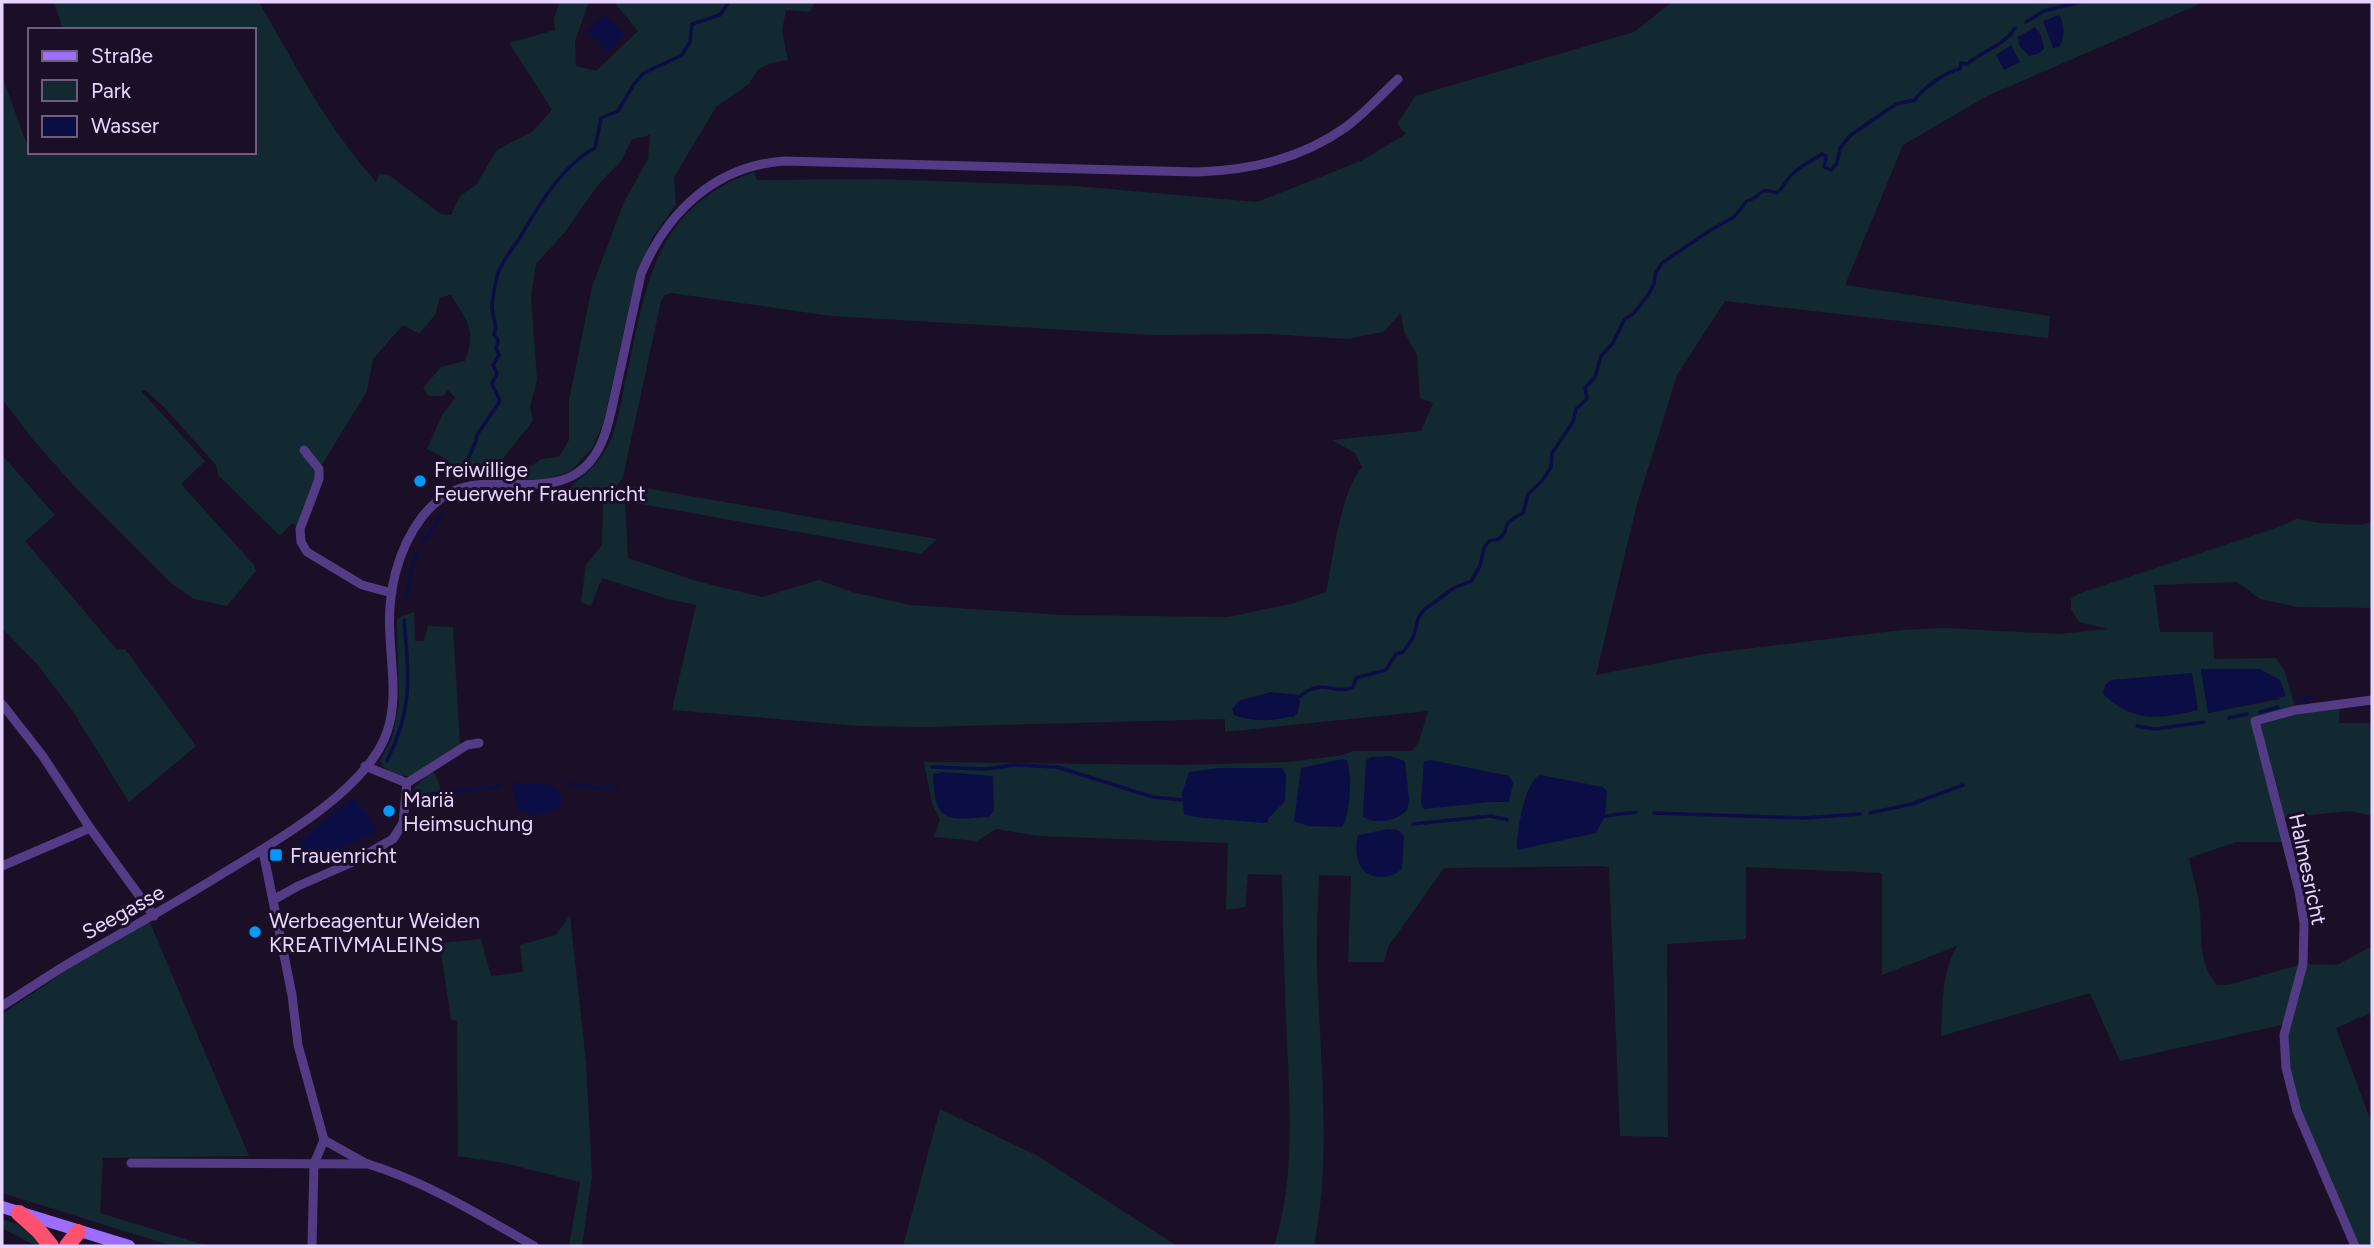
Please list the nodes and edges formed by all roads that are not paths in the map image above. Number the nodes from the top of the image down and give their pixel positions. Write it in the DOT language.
graph roads {
  1 [pos="1398,79"];
  2 [pos="304,450"];
  3 [pos="392,593"];
  4 [pos="2372,700"];
  5 [pos="2,704"];
  6 [pos="479,743"];
  7 [pos="365,766"];
  8 [pos="407,783"];
  9 [pos="90,828"];
  10 [pos="263,851"];
  11 [pos="2,866"];
  12 [pos="273,900"];
  13 [pos="154,916"];
  14 [pos="2,1006"];
  15 [pos="324,1140"];
  16 [pos="131,1163"];
  17 [pos="314,1164"];
  18 [pos="368,1164"];
  19 [pos="2,1207"];
  20 [pos="19,1213"];
  21 [pos="78,1239"];
  22 [pos="51,1246"];
  23 [pos="67,1246"];
  24 [pos="129,1246"];
  25 [pos="312,1246"];
  26 [pos="534,1246"];
  27 [pos="2355,1246"];
  1 -- 3 [label="street, Seegasse"];
  2 -- 3 [label="street"];
  3 -- 7 [label="street, Seegasse"];
  4 -- 27 [label="street, Halmesricht"];
  5 -- 9 [label="street"];
  6 -- 8 [label="street"];
  7 -- 8 [label="street"];
  7 -- 10 [label="street, Seegasse"];
  8 -- 12 [label="street"];
  9 -- 11 [label="street"];
  9 -- 13 [label="street"];
  10 -- 12 [label="street"];
  10 -- 13 [label="street, Seegasse"];
  12 -- 15 [label="street"];
  13 -- 14 [label="street, Seegasse"];
  15 -- 17 [label="street"];
  15 -- 18 [label="street"];
  16 -- 17 [label="street"];
  17 -- 18 [label="street"];
  17 -- 25 [label="street"];
  18 -- 26 [label="street"];
  19 -- 20 [label="main road"];
  20 -- 21 [label="main road"];
  20 -- 22 [label="highway"];
  21 -- 23 [label="highway"];
  21 -- 24 [label="main road"];
}
